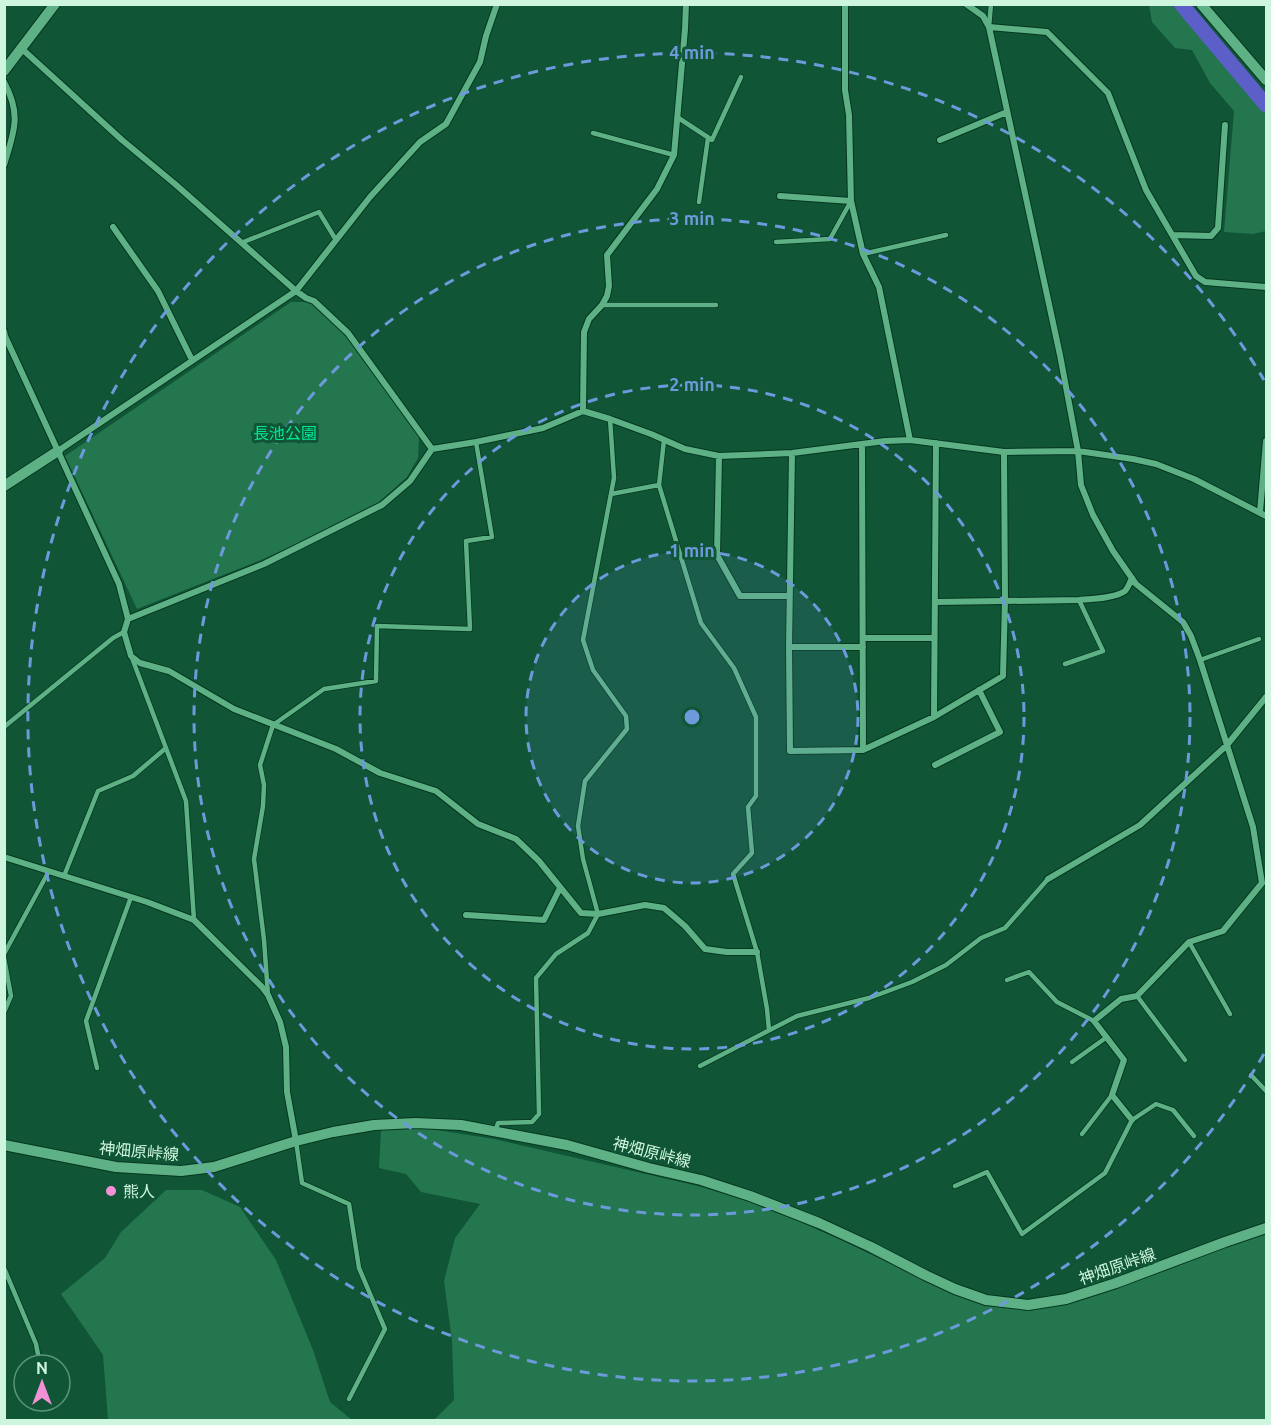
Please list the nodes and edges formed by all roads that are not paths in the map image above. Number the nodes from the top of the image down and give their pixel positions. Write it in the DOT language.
graph roads {
  1 [pos="55,4"];
  2 [pos="497,4"];
  3 [pos="686,4"];
  4 [pos="845,4"];
  5 [pos="966,4"];
  6 [pos="991,4"];
  7 [pos="1201,4"];
  8 [pos="989,27"];
  9 [pos="21,48"];
  10 [pos="4,71"];
  11 [pos="741,77"];
  12 [pos="1266,80"];
  13 [pos="4,82"];
  14 [pos="1007,112"];
  15 [pos="677,117"];
  16 [pos="1225,125"];
  17 [pos="593,133"];
  18 [pos="708,138"];
  19 [pos="939,140"];
  20 [pos="674,155"];
  21 [pos="4,165"];
  22 [pos="780,196"];
  23 [pos="851,201"];
  24 [pos="699,202"];
  25 [pos="113,227"];
  26 [pos="946,235"];
  27 [pos="1173,235"];
  28 [pos="336,240"];
  29 [pos="776,242"];
  30 [pos="241,243"];
  31 [pos="863,254"];
  32 [pos="1266,287"];
  33 [pos="296,291"];
  34 [pos="602,305"];
  35 [pos="716,305"];
  36 [pos="4,332"];
  37 [pos="5,336"];
  38 [pos="192,360"];
  39 [pos="583,411"];
  40 [pos="610,419"];
  41 [pos="664,440"];
  42 [pos="910,440"];
  43 [pos="1266,441"];
  44 [pos="476,442"];
  45 [pos="936,443"];
  46 [pos="862,444"];
  47 [pos="432,449"];
  48 [pos="58,451"];
  49 [pos="1078,451"];
  50 [pos="1004,452"];
  51 [pos="792,453"];
  52 [pos="719,456"];
  53 [pos="659,485"];
  54 [pos="4,486"];
  55 [pos="611,494"];
  56 [pos="1263,514"];
  57 [pos="1132,578"];
  58 [pos="789,596"];
  59 [pos="1079,600"];
  60 [pos="1005,601"];
  61 [pos="936,602"];
  62 [pos="128,619"];
  63 [pos="124,632"];
  64 [pos="863,638"];
  65 [pos="934,638"];
  66 [pos="1259,639"];
  67 [pos="789,647"];
  68 [pos="863,647"];
  69 [pos="131,656"];
  70 [pos="1200,660"];
  71 [pos="1065,664"];
  72 [pos="979,690"];
  73 [pos="1266,697"];
  74 [pos="934,717"];
  75 [pos="273,725"];
  76 [pos="4,727"];
  77 [pos="1227,745"];
  78 [pos="165,748"];
  79 [pos="863,750"];
  80 [pos="935,765"];
  81 [pos="4,857"];
  82 [pos="49,871"];
  83 [pos="64,876"];
  84 [pos="1048,879"];
  85 [pos="1265,885"];
  86 [pos="560,888"];
  87 [pos="131,897"];
  88 [pos="598,914"];
  89 [pos="466,915"];
  90 [pos="194,920"];
  91 [pos="1189,942"];
  92 [pos="757,952"];
  93 [pos="4,956"];
  94 [pos="1007,980"];
  95 [pos="268,995"];
  96 [pos="1137,996"];
  97 [pos="4,1012"];
  98 [pos="1230,1014"];
  99 [pos="1094,1021"];
  100 [pos="769,1030"];
  101 [pos="1107,1037"];
  102 [pos="1185,1060"];
  103 [pos="1072,1062"];
  104 [pos="700,1066"];
  105 [pos="97,1068"];
  106 [pos="1251,1075"];
  107 [pos="1266,1091"];
  108 [pos="1112,1095"];
  109 [pos="1132,1120"];
  110 [pos="495,1132"];
  111 [pos="1082,1134"];
  112 [pos="1194,1136"];
  113 [pos="296,1141"];
  114 [pos="4,1145"];
  115 [pos="955,1186"];
  116 [pos="1266,1228"];
  117 [pos="4,1268"];
  118 [pos="38,1353"];
  119 [pos="349,1399"];
  1 -- 9 [label="street"];
  2 -- 28 [label="street"];
  3 -- 15 [label="street"];
  4 -- 23 [label="street"];
  5 -- 8 [label="street"];
  6 -- 8 [label="lane"];
  7 -- 12 [label="street"];
  8 -- 14 [label="street"];
  8 -- 27 [label="street"];
  9 -- 10 [label="street"];
  9 -- 30 [label="street"];
  11 -- 18 [label="lane"];
  13 -- 21 [label="street"];
  14 -- 19 [label="street"];
  14 -- 49 [label="street"];
  15 -- 18 [label="lane"];
  15 -- 20 [label="street"];
  16 -- 27 [label="street"];
  17 -- 20 [label="lane"];
  18 -- 24 [label="lane"];
  20 -- 34 [label="street"];
  22 -- 23 [label="street"];
  23 -- 29 [label="lane"];
  23 -- 31 [label="street"];
  25 -- 38 [label="street"];
  26 -- 31 [label="lane"];
  27 -- 32 [label="street"];
  28 -- 30 [label="lane"];
  28 -- 33 [label="street"];
  30 -- 33 [label="street"];
  31 -- 42 [label="street"];
  33 -- 38 [label="street"];
  33 -- 47 [label="street"];
  34 -- 35 [label="lane"];
  34 -- 39 [label="street"];
  36 -- 37 [label="street"];
  37 -- 48 [label="street"];
  38 -- 48 [label="street"];
  39 -- 40 [label="street"];
  39 -- 44 [label="street"];
  40 -- 41 [label="street"];
  40 -- 55 [label="lane"];
  41 -- 52 [label="street"];
  41 -- 53 [label="lane"];
  42 -- 45 [label="street"];
  42 -- 46 [label="street"];
  43 -- 56 [label="street"];
  44 -- 47 [label="street"];
  44 -- 75 [label="lane"];
  45 -- 50 [label="street"];
  45 -- 61 [label="street"];
  46 -- 51 [label="street"];
  46 -- 64 [label="street"];
  47 -- 62 [label="street"];
  48 -- 54 [label="street"];
  48 -- 62 [label="street"];
  49 -- 50 [label="street"];
  49 -- 56 [label="street"];
  49 -- 57 [label="street"];
  50 -- 60 [label="street"];
  51 -- 52 [label="street"];
  51 -- 58 [label="street"];
  52 -- 58 [label="street"];
  53 -- 55 [label="lane"];
  53 -- 92 [label="lane"];
  55 -- 88 [label="lane"];
  57 -- 59 [label="street"];
  57 -- 70 [label="street"];
  58 -- 67 [label="street"];
  59 -- 60 [label="street"];
  59 -- 71 [label="lane"];
  60 -- 61 [label="street"];
  60 -- 72 [label="street"];
  61 -- 65 [label="street"];
  62 -- 63 [label="street"];
  63 -- 69 [label="street"];
  63 -- 76 [label="lane"];
  64 -- 65 [label="street"];
  64 -- 68 [label="street"];
  65 -- 74 [label="street"];
  66 -- 70 [label="lane"];
  67 -- 68 [label="street"];
  67 -- 79 [label="street"];
  68 -- 79 [label="street"];
  69 -- 75 [label="street"];
  69 -- 78 [label="lane"];
  70 -- 77 [label="street"];
  72 -- 74 [label="street"];
  72 -- 80 [label="street"];
  73 -- 77 [label="street"];
  74 -- 79 [label="street"];
  75 -- 86 [label="street"];
  75 -- 95 [label="lane"];
  77 -- 84 [label="street"];
  77 -- 85 [label="street"];
  78 -- 83 [label="lane"];
  78 -- 90 [label="lane"];
  81 -- 82 [label="street"];
  82 -- 83 [label="street"];
  82 -- 93 [label="lane"];
  83 -- 87 [label="street"];
  84 -- 100 [label="lane"];
  85 -- 91 [label="street"];
  86 -- 88 [label="street"];
  86 -- 89 [label="street"];
  87 -- 90 [label="street"];
  87 -- 105 [label="lane"];
  88 -- 92 [label="street"];
  88 -- 110 [label="lane"];
  90 -- 95 [label="street"];
  91 -- 96 [label="street"];
  91 -- 98 [label="lane"];
  92 -- 100 [label="lane"];
  93 -- 97 [label="lane"];
  94 -- 99 [label="lane"];
  95 -- 113 [label="street"];
  96 -- 99 [label="street"];
  96 -- 102 [label="lane"];
  99 -- 101 [label="street"];
  100 -- 104 [label="lane"];
  101 -- 103 [label="lane"];
  101 -- 108 [label="street"];
  106 -- 107 [label="lane"];
  108 -- 109 [label="street"];
  108 -- 111 [label="lane"];
  109 -- 112 [label="lane"];
  109 -- 115 [label="lane"];
  110 -- 113 [label="street, 神畑原峠線"];
  110 -- 116 [label="street, 神畑原峠線"];
  113 -- 114 [label="street, 神畑原峠線"];
  113 -- 119 [label="lane"];
  117 -- 118 [label="lane"];
}
